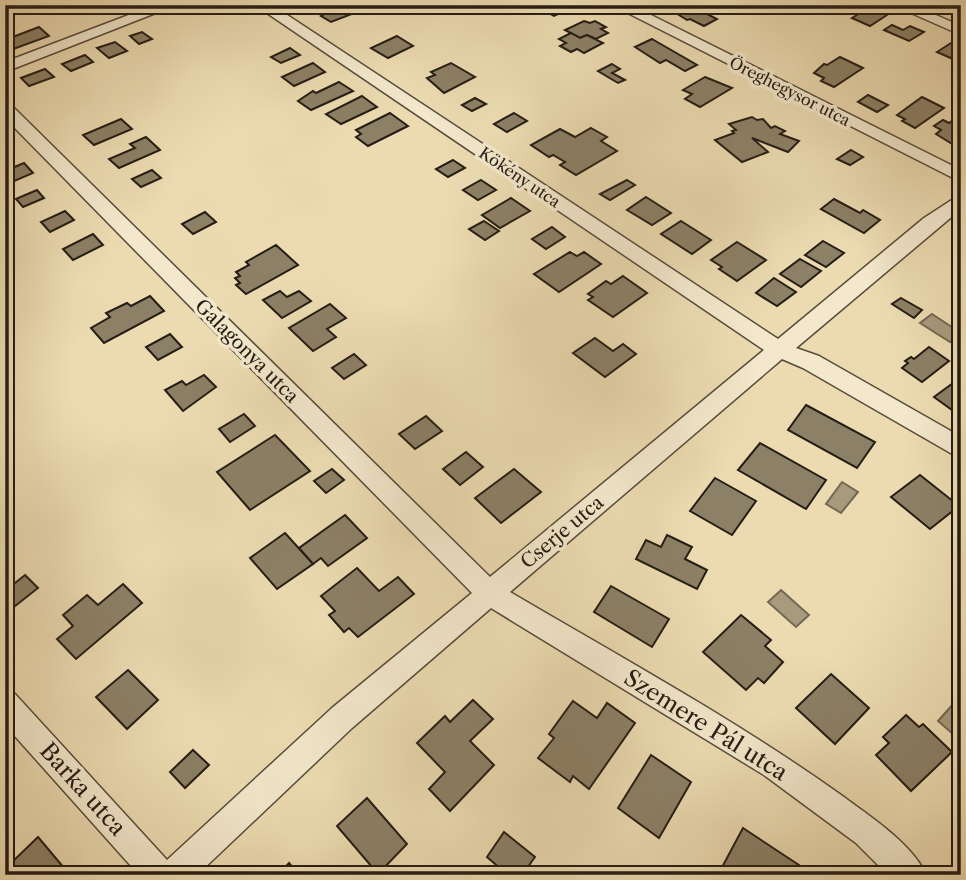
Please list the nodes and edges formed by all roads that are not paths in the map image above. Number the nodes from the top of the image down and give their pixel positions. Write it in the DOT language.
graph roads {
  1 [pos="169,5"];
  2 [pos="262,5"];
  3 [pos="619,5"];
  4 [pos="900,5"];
  5 [pos="961,31"];
  6 [pos="5,67"];
  7 [pos="5,108"];
  8 [pos="961,177"];
  9 [pos="961,200"];
  10 [pos="779,350"];
  11 [pos="961,450"];
  12 [pos="489,593"];
  13 [pos="5,704"];
  14 [pos="160,875"];
  15 [pos="174,875"];
  16 [pos="910,875"];
  1 -- 6 [label="street"];
  2 -- 10 [label="street, Kökény utca"];
  3 -- 8 [label="street, Öreghegysor utca"];
  4 -- 5 [label="street"];
  7 -- 12 [label="street, Galagonya utca"];
  9 -- 10 [label="street, Cserje utca"];
  10 -- 11 [label="street, Kökény utca"];
  10 -- 12 [label="street, Cserje utca"];
  12 -- 15 [label="street, Cserje utca"];
  12 -- 16 [label="street, Szemere Pál utca"];
  13 -- 14 [label="street, Barka utca"];
}
